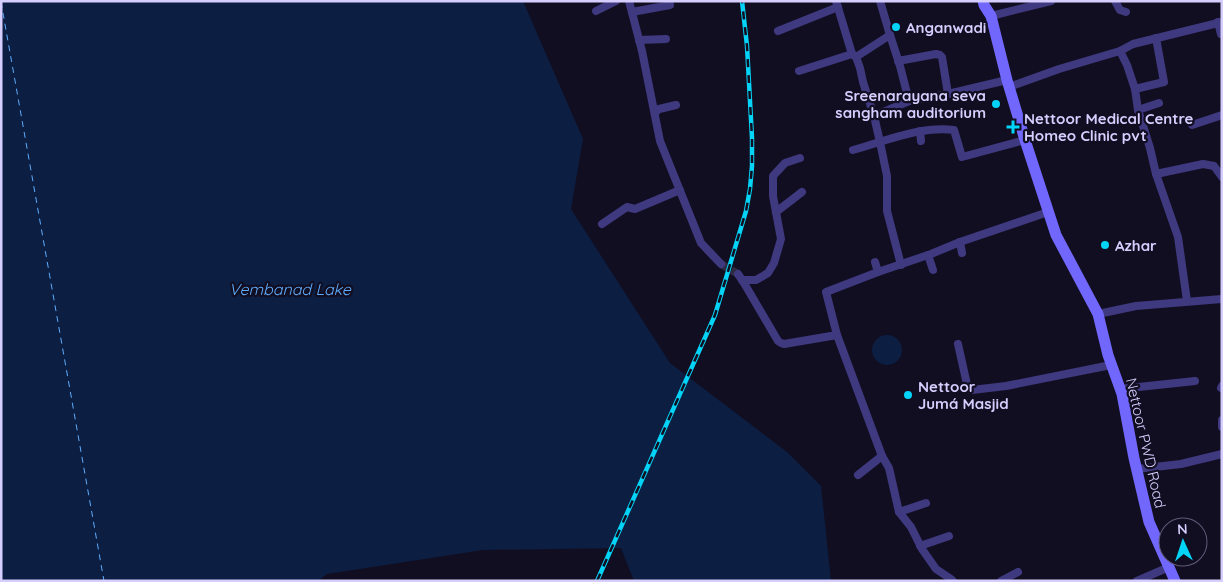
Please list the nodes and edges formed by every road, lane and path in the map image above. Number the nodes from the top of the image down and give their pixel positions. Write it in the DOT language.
graph roads {
  1 [pos="616,1"];
  2 [pos="629,1"];
  3 [pos="880,1"];
  4 [pos="983,1"];
  5 [pos="1052,1"];
  6 [pos="1115,1"];
  7 [pos="670,4"];
  8 [pos="837,4"];
  9 [pos="596,11"];
  10 [pos="632,12"];
  11 [pos="1126,12"];
  12 [pos="991,16"];
  13 [pos="1220,22"];
  14 [pos="778,31"];
  15 [pos="1221,34"];
  16 [pos="890,35"];
  17 [pos="1156,38"];
  18 [pos="666,39"];
  19 [pos="639,40"];
  20 [pos="1120,51"];
  21 [pos="854,55"];
  22 [pos="898,61"];
  23 [pos="799,71"];
  24 [pos="1008,83"];
  25 [pos="1136,89"];
  26 [pos="948,94"];
  27 [pos="909,101"];
  28 [pos="1159,104"];
  29 [pos="676,105"];
  30 [pos="1138,110"];
  31 [pos="655,113"];
  32 [pos="1222,115"];
  33 [pos="874,116"];
  34 [pos="1192,125"];
  35 [pos="920,131"];
  36 [pos="1025,140"];
  37 [pos="921,141"];
  38 [pos="880,142"];
  39 [pos="852,150"];
  40 [pos="800,158"];
  41 [pos="1156,174"];
  42 [pos="1222,176"];
  43 [pos="680,190"];
  44 [pos="802,192"];
  45 [pos="776,212"];
  46 [pos="1048,212"];
  47 [pos="602,224"];
  48 [pos="960,242"];
  49 [pos="962,253"];
  50 [pos="928,255"];
  51 [pos="874,262"];
  52 [pos="722,264"];
  53 [pos="901,265"];
  54 [pos="933,270"];
  55 [pos="878,272"];
  56 [pos="1222,299"];
  57 [pos="1188,301"];
  58 [pos="1098,314"];
  59 [pos="838,335"];
  60 [pos="958,344"];
  61 [pos="1111,365"];
  62 [pos="1195,381"];
  63 [pos="1120,389"];
  64 [pos="1222,420"];
  65 [pos="1222,427"];
  66 [pos="1222,454"];
  67 [pos="882,456"];
  68 [pos="1137,469"];
  69 [pos="858,475"];
  70 [pos="926,503"];
  71 [pos="899,512"];
  72 [pos="949,536"];
  73 [pos="1158,542"];
  74 [pos="920,546"];
  75 [pos="1169,567"];
  76 [pos="1006,569"];
  77 [pos="1018,572"];
  78 [pos="1010,576"];
  79 [pos="952,581"];
  80 [pos="1001,581"];
  81 [pos="1137,581"];
  82 [pos="1175,581"];
  1 -- 9 [label="street"];
  2 -- 10 [label="street"];
  3 -- 16 [label="street"];
  4 -- 12 [label="street, Nettoor PWD Road"];
  5 -- 12 [label="street"];
  6 -- 11 [label="street"];
  7 -- 10 [label="street"];
  8 -- 14 [label="street"];
  8 -- 21 [label="street"];
  10 -- 19 [label="street"];
  12 -- 24 [label="street, Nettoor PWD Road"];
  13 -- 15 [label="street"];
  13 -- 17 [label="street"];
  16 -- 21 [label="street"];
  16 -- 22 [label="street"];
  17 -- 20 [label="street"];
  17 -- 25 [label="street"];
  18 -- 19 [label="street"];
  19 -- 31 [label="street"];
  20 -- 24 [label="street"];
  20 -- 25 [label="street"];
  21 -- 23 [label="street"];
  21 -- 33 [label="street"];
  22 -- 26 [label="street"];
  22 -- 27 [label="street"];
  24 -- 26 [label="street"];
  24 -- 36 [label="street, Nettoor PWD Road"];
  25 -- 30 [label="street"];
  26 -- 27 [label="street"];
  27 -- 33 [label="street"];
  28 -- 30 [label="street"];
  29 -- 31 [label="street"];
  30 -- 41 [label="street"];
  31 -- 43 [label="street"];
  32 -- 34 [label="street"];
  33 -- 38 [label="street"];
  35 -- 36 [label="street"];
  35 -- 37 [label="street"];
  35 -- 38 [label="street"];
  36 -- 46 [label="street, Nettoor PWD Road"];
  38 -- 39 [label="street"];
  38 -- 53 [label="street"];
  40 -- 45 [label="street"];
  41 -- 42 [label="street"];
  41 -- 57 [label="street"];
  43 -- 47 [label="street"];
  43 -- 52 [label="street"];
  44 -- 45 [label="street"];
  45 -- 59 [label="street"];
  46 -- 48 [label="street"];
  46 -- 58 [label="street, Nettoor PWD Road"];
  48 -- 49 [label="street"];
  48 -- 50 [label="street"];
  50 -- 53 [label="street"];
  50 -- 54 [label="street"];
  51 -- 55 [label="street"];
  53 -- 55 [label="street"];
  55 -- 59 [label="street"];
  56 -- 57 [label="street"];
  57 -- 58 [label="street"];
  58 -- 61 [label="street, Nettoor PWD Road"];
  59 -- 67 [label="street"];
  60 -- 61 [label="street"];
  61 -- 63 [label="street, Nettoor PWD Road"];
  62 -- 63 [label="street"];
  63 -- 68 [label="street, Nettoor PWD Road"];
  64 -- 65 [label="street"];
  66 -- 68 [label="street"];
  67 -- 69 [label="street"];
  67 -- 71 [label="street"];
  68 -- 73 [label="street, Nettoor PWD Road"];
  70 -- 71 [label="street"];
  71 -- 74 [label="street"];
  72 -- 74 [label="street"];
  74 -- 79 [label="street"];
  75 -- 81 [label="street"];
  75 -- 82 [label="street, Nettoor PWD Road"];
  76 -- 78 [label="street"];
  77 -- 78 [label="street"];
  78 -- 80 [label="street"];
}
